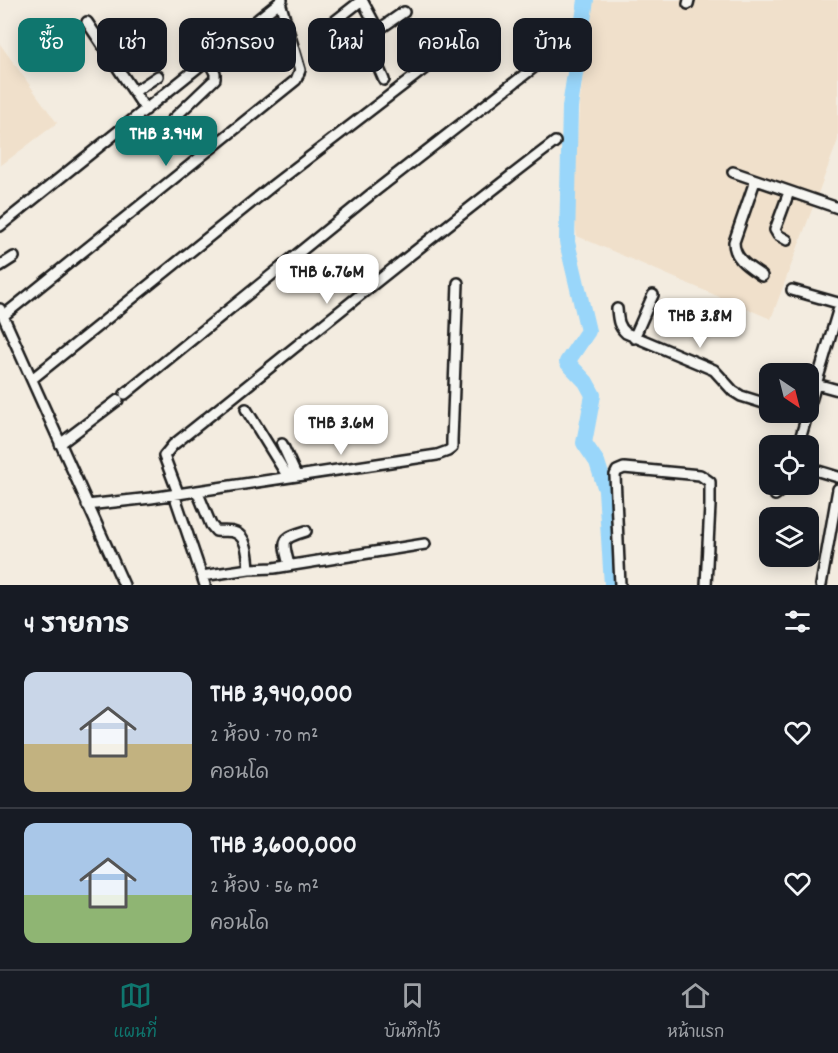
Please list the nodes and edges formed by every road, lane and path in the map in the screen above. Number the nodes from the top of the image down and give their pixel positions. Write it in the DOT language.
graph roads {
  1 [pos="362,0"];
  2 [pos="281,1"];
  3 [pos="404,12"];
  4 [pos="260,18"];
  5 [pos="339,18"];
  6 [pos="372,18"];
  7 [pos="87,22"];
  8 [pos="385,25"];
  9 [pos="193,72"];
  10 [pos="214,72"];
  11 [pos="381,72"];
  12 [pos="420,72"];
  13 [pos="528,72"];
  14 [pos="158,76"];
  15 [pos="384,80"];
  16 [pos="134,92"];
  17 [pos="146,110"];
  18 [pos="171,121"];
  19 [pos="555,142"];
  20 [pos="732,172"];
  21 [pos="756,181"];
  22 [pos="789,192"];
  23 [pos="838,208"];
  24 [pos="0,226"];
  25 [pos="787,240"];
  26 [pos="14,257"];
  27 [pos="286,263"];
  28 [pos="0,266"];
  29 [pos="762,276"];
  30 [pos="458,283"];
  31 [pos="301,284"];
  32 [pos="792,290"];
  33 [pos="653,295"];
  34 [pos="838,303"];
  35 [pos="617,309"];
  36 [pos="838,311"];
  37 [pos="1,313"];
  38 [pos="634,338"];
  39 [pos="819,374"];
  40 [pos="32,379"];
  41 [pos="819,385"];
  42 [pos="838,390"];
  43 [pos="759,402"];
  44 [pos="246,409"];
  45 [pos="60,444"];
  46 [pos="282,444"];
  47 [pos="819,471"];
  48 [pos="292,476"];
  49 [pos="838,477"];
  50 [pos="838,489"];
  51 [pos="197,490"];
  52 [pos="176,494"];
  53 [pos="87,505"];
  54 [pos="306,531"];
  55 [pos="425,544"];
  56 [pos="289,565"];
  57 [pos="249,569"];
  58 [pos="203,581"];
  59 [pos="124,585"];
  60 [pos="620,585"];
  61 [pos="706,585"];
  62 [pos="821,585"];
  1 -- 5 [label="street"];
  1 -- 6 [label="street"];
  2 -- 4 [label="street"];
  2 -- 37 [label="street"];
  3 -- 8 [label="street"];
  7 -- 16 [label="street"];
  9 -- 17 [label="street"];
  10 -- 18 [label="street"];
  11 -- 15 [label="street"];
  12 -- 40 [label="street"];
  13 -- 27 [label="street"];
  14 -- 16 [label="street"];
  16 -- 17 [label="street"];
  17 -- 24 [label="street"];
  19 -- 52 [label="street"];
  20 -- 21 [label="street"];
  21 -- 22 [label="street"];
  21 -- 29 [label="street"];
  22 -- 23 [label="street"];
  22 -- 25 [label="street"];
  26 -- 28 [label="street"];
  27 -- 31 [label="street"];
  27 -- 45 [label="street"];
  30 -- 48 [label="street"];
  32 -- 34 [label="street"];
  33 -- 38 [label="street"];
  35 -- 38 [label="street"];
  36 -- 39 [label="street"];
  37 -- 40 [label="street"];
  38 -- 43 [label="street"];
  40 -- 45 [label="street"];
  41 -- 42 [label="street"];
  44 -- 48 [label="street"];
  45 -- 53 [label="street"];
  46 -- 48 [label="street"];
  47 -- 49 [label="street"];
  48 -- 51 [label="street"];
  50 -- 62 [label="street"];
  51 -- 52 [label="street"];
  51 -- 57 [label="street"];
  52 -- 53 [label="street"];
  52 -- 58 [label="street"];
  53 -- 59 [label="street"];
  54 -- 56 [label="street"];
  55 -- 56 [label="street"];
  56 -- 57 [label="street"];
  57 -- 58 [label="street"];
  60 -- 61 [label="street"];
}
